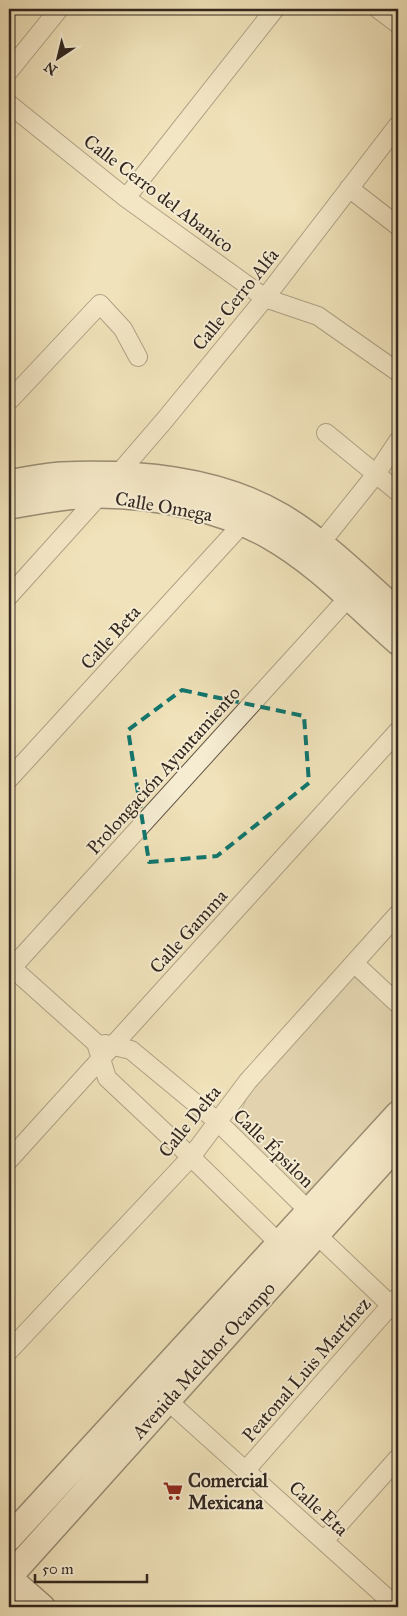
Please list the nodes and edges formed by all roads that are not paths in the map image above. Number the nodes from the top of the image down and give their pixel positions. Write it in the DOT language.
graph roads {
  1 [pos="59,9"];
  2 [pos="275,9"];
  3 [pos="378,9"];
  4 [pos="398,24"];
  5 [pos="9,71"];
  6 [pos="9,104"];
  7 [pos="398,125"];
  8 [pos="349,188"];
  9 [pos="126,198"];
  10 [pos="398,226"];
  11 [pos="265,298"];
  12 [pos="138,358"];
  13 [pos="398,372"];
  14 [pos="9,400"];
  15 [pos="326,432"];
  16 [pos="398,441"];
  17 [pos="376,474"];
  18 [pos="117,476"];
  19 [pos="9,483"];
  20 [pos="398,492"];
  21 [pos="100,495"];
  22 [pos="9,506"];
  23 [pos="243,523"];
  24 [pos="320,544"];
  25 [pos="9,596"];
  26 [pos="348,598"];
  27 [pos="398,612"];
  28 [pos="398,642"];
  29 [pos="398,731"];
  30 [pos="9,779"];
  31 [pos="398,914"];
  32 [pos="354,963"];
  33 [pos="10,968"];
  34 [pos="398,1004"];
  35 [pos="104,1048"];
  36 [pos="398,1114"];
  37 [pos="218,1122"];
  38 [pos="398,1144"];
  39 [pos="191,1157"];
  40 [pos="9,1160"];
  41 [pos="313,1223"];
  42 [pos="287,1251"];
  43 [pos="396,1305"];
  44 [pos="9,1351"];
  45 [pos="168,1401"];
  46 [pos="398,1458"];
  47 [pos="246,1470"];
  48 [pos="9,1538"];
  49 [pos="324,1541"];
  50 [pos="9,1577"];
  51 [pos="42,1607"];
  52 [pos="397,1607"];
  1 -- 5 [label="street"];
  2 -- 9 [label="street"];
  3 -- 4 [label="street"];
  6 -- 9 [label="street, Calle Cerro del Abanico"];
  7 -- 8 [label="street, Calle Cerro Alfa"];
  8 -- 10 [label="street"];
  8 -- 11 [label="street, Calle Cerro Alfa"];
  9 -- 11 [label="street, Calle Cerro del Abanico"];
  11 -- 13 [label="street, Calle Cerro del Abanico"];
  11 -- 18 [label="street, Calle Cerro Alfa"];
  12 -- 14 [label="street"];
  15 -- 17 [label="street"];
  16 -- 17 [label="street"];
  17 -- 20 [label="street"];
  17 -- 24 [label="street"];
  18 -- 19 [label="street, Calle Omega"];
  18 -- 21 [label="street, Calle Cerro Alfa"];
  18 -- 24 [label="street, Calle Omega"];
  21 -- 22 [label="street, Calle Omega"];
  21 -- 23 [label="street, Calle Omega"];
  21 -- 25 [label="street, Calle Cerro Alfa"];
  23 -- 26 [label="street, Calle Omega"];
  23 -- 30 [label="street, Calle Beta"];
  24 -- 27 [label="street, Calle Omega"];
  26 -- 28 [label="street, Calle Omega"];
  26 -- 33 [label="street, Prolongación Ayuntamiento"];
  29 -- 35 [label="street, Calle Gamma"];
  31 -- 32 [label="street, Calle Delta"];
  32 -- 34 [label="street"];
  32 -- 37 [label="street, Calle Delta"];
  33 -- 35 [label="street, Calle Épsilon"];
  35 -- 37 [label="street, Calle Épsilon"];
  35 -- 39 [label="street, Calle Épsilon"];
  35 -- 40 [label="street, Calle Gamma"];
  36 -- 41 [label="street, Avenida Melchor Ocampo"];
  37 -- 39 [label="street, Calle Delta"];
  37 -- 41 [label="street, Calle Épsilon"];
  38 -- 41 [label="street, Avenida Melchor Ocampo"];
  39 -- 42 [label="street, Calle Épsilon"];
  39 -- 44 [label="street, Calle Delta"];
  41 -- 42 [label="street, Avenida Melchor Ocampo"];
  41 -- 43 [label="street, Calle Épsilon"];
  42 -- 45 [label="street, Avenida Melchor Ocampo"];
  42 -- 48 [label="street, Avenida Melchor Ocampo"];
  43 -- 47 [label="street, Peatonal Luis Martínez"];
  45 -- 47 [label="street, Calle Eta"];
  45 -- 50 [label="street, Avenida Melchor Ocampo"];
  46 -- 49 [label="street"];
  47 -- 49 [label="street, Calle Eta"];
  49 -- 52 [label="street, Calle Eta"];
  50 -- 51 [label="street"];
}
